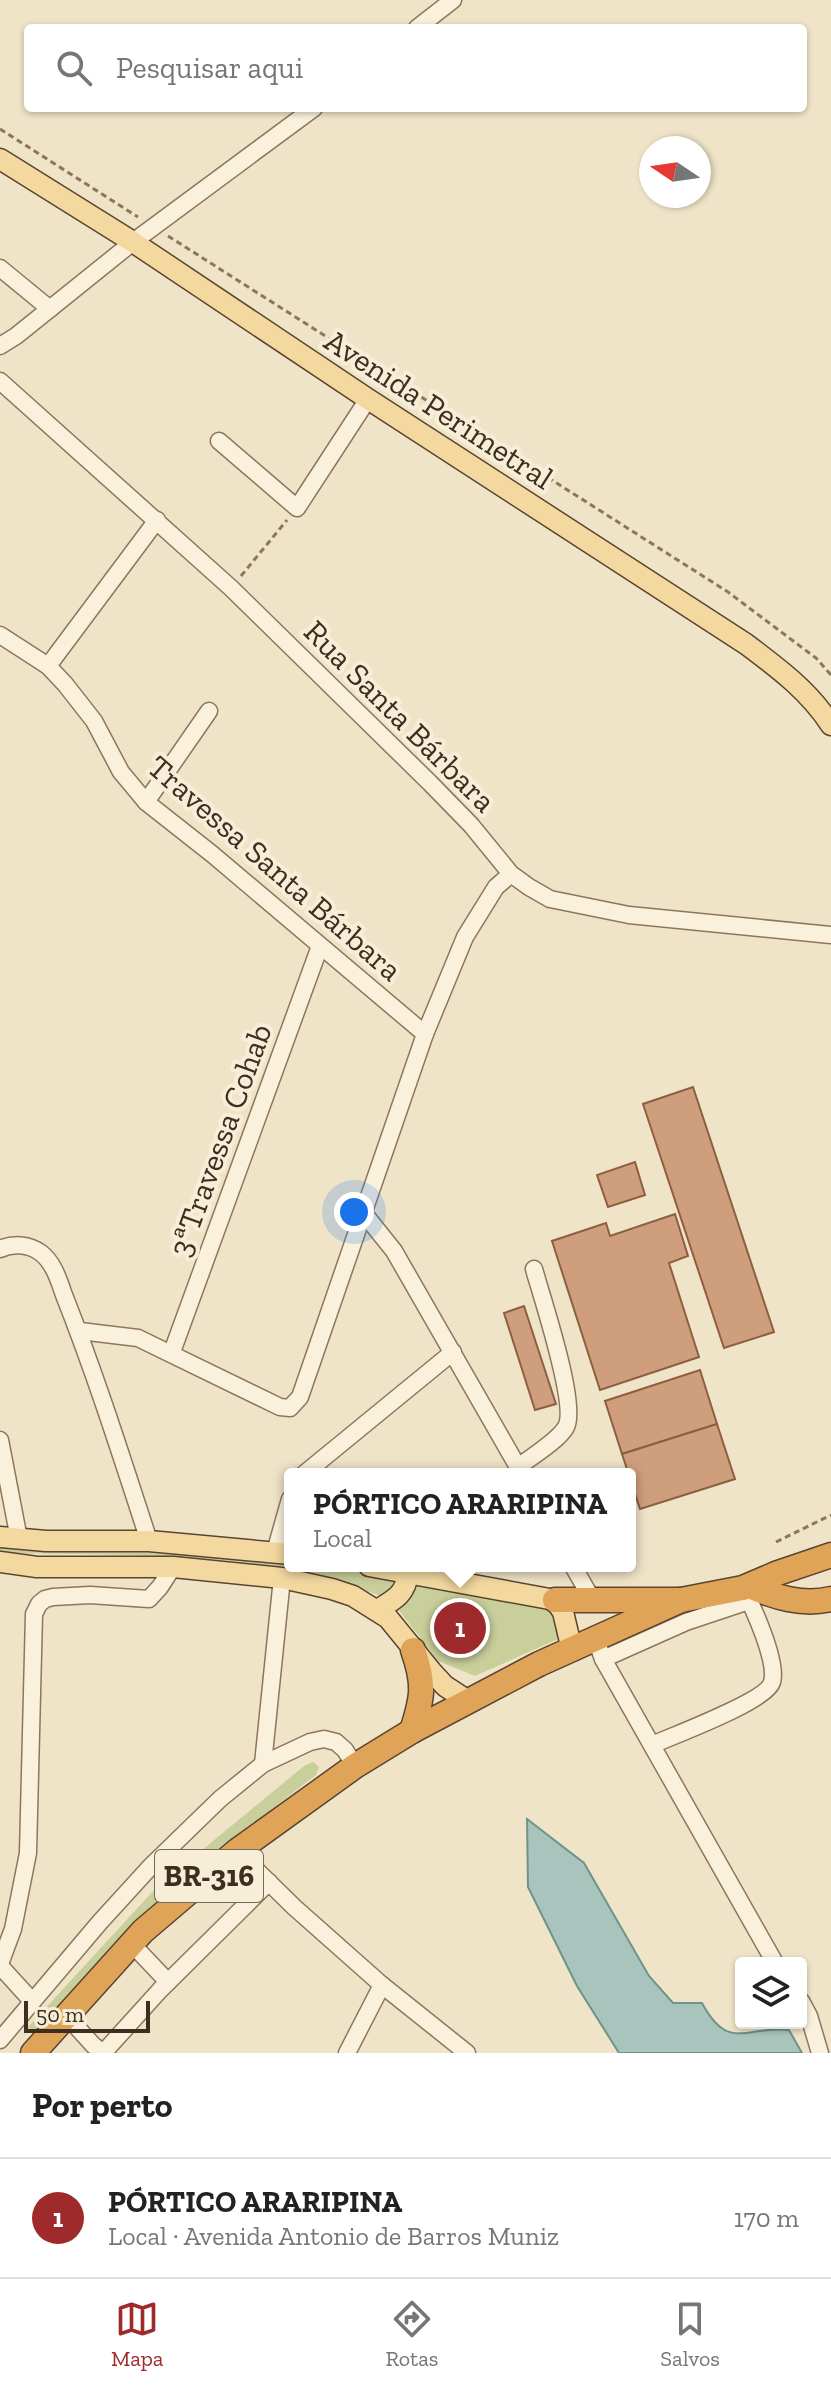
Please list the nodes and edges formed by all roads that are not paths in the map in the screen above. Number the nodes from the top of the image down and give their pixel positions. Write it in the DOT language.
graph roads {
  1 [pos="453,0"];
  2 [pos="422,24"];
  3 [pos="309,112"];
  4 [pos="0,159"];
  5 [pos="133,242"];
  6 [pos="0,268"];
  7 [pos="50,309"];
  8 [pos="0,346"];
  9 [pos="0,381"];
  10 [pos="368,399"];
  11 [pos="219,441"];
  12 [pos="157,520"];
  13 [pos="0,635"];
  14 [pos="48,666"];
  15 [pos="209,711"];
  16 [pos="831,725"];
  17 [pos="146,802"];
  18 [pos="511,874"];
  19 [pos="831,935"];
  20 [pos="320,946"];
  21 [pos="425,1034"];
  22 [pos="362,1211"];
  23 [pos="0,1249"];
  24 [pos="534,1269"];
  25 [pos="80,1331"];
  26 [pos="172,1352"];
  27 [pos="453,1352"];
  28 [pos="0,1440"];
  29 [pos="311,1468"];
  30 [pos="519,1468"];
  31 [pos="522,1468"];
  32 [pos="7,1509"];
  33 [pos="831,1536"];
  34 [pos="10,1538"];
  35 [pos="149,1541"];
  36 [pos="282,1553"];
  37 [pos="831,1555"];
  38 [pos="0,1562"];
  39 [pos="173,1567"];
  40 [pos="402,1572"];
  41 [pos="576,1572"];
  42 [pos="408,1573"];
  43 [pos="778,1573"];
  44 [pos="282,1578"];
  45 [pos="747,1592"];
  46 [pos="831,1599"];
  47 [pos="555,1600"];
  48 [pos="681,1600"];
  49 [pos="593,1601"];
  50 [pos="377,1610"];
  51 [pos="413,1650"];
  52 [pos="572,1650"];
  53 [pos="599,1650"];
  54 [pos="468,1701"];
  55 [pos="412,1731"];
  56 [pos="652,1745"];
  57 [pos="263,1764"];
  58 [pos="355,1766"];
  59 [pos="237,1851"];
  60 [pos="269,1882"];
  61 [pos="131,1943"];
  62 [pos="772,1957"];
  63 [pos="0,1965"];
  64 [pos="168,1982"];
  65 [pos="382,1985"];
  66 [pos="32,2001"];
  67 [pos="807,2012"];
  68 [pos="66,2015"];
  69 [pos="0,2040"];
  70 [pos="33,2053"];
  71 [pos="103,2053"];
  72 [pos="347,2053"];
  73 [pos="467,2053"];
  74 [pos="820,2053"];
  1 -- 2 [label="street"];
  3 -- 5 [label="street"];
  4 -- 5 [label="main road, Avenida Perimetral"];
  5 -- 7 [label="street"];
  5 -- 10 [label="main road, Avenida Perimetral"];
  6 -- 7 [label="street"];
  7 -- 8 [label="street"];
  9 -- 12 [label="street, Rua Santa Bárbara"];
  10 -- 11 [label="street"];
  10 -- 16 [label="main road, Avenida Perimetral"];
  12 -- 14 [label="street"];
  12 -- 18 [label="street, Rua Santa Bárbara"];
  13 -- 14 [label="street, Travessa Santa Bárbara"];
  14 -- 17 [label="street, Travessa Santa Bárbara"];
  15 -- 17 [label="street"];
  17 -- 20 [label="street, Travessa Santa Bárbara"];
  18 -- 19 [label="street, Rua Santa Bárbara"];
  18 -- 21 [label="street"];
  20 -- 21 [label="street, Travessa Santa Bárbara"];
  20 -- 26 [label="street, 3ªTravessa Cohab"];
  21 -- 22 [label="street"];
  22 -- 26 [label="street"];
  22 -- 27 [label="street"];
  23 -- 25 [label="street"];
  24 -- 31 [label="street"];
  25 -- 26 [label="street"];
  25 -- 35 [label="street"];
  27 -- 29 [label="street"];
  27 -- 30 [label="street"];
  28 -- 32 [label="street"];
  32 -- 34 [label="street"];
  33 -- 43 [label="highway"];
  34 -- 35 [label="main road"];
  35 -- 36 [label="main road"];
  37 -- 43 [label="highway, BR-316"];
  38 -- 39 [label="main road"];
  39 -- 44 [label="main road"];
  39 -- 63 [label="street"];
  40 -- 42 [label="main road"];
  41 -- 49 [label="street"];
  42 -- 47 [label="main road"];
  42 -- 50 [label="main road"];
  43 -- 45 [label="highway, BR-316"];
  44 -- 50 [label="main road"];
  44 -- 57 [label="street"];
  45 -- 46 [label="highway"];
  45 -- 48 [label="highway, BR-316"];
  45 -- 53 [label="street"];
  45 -- 56 [label="street"];
  47 -- 49 [label="highway"];
  47 -- 52 [label="main road"];
  48 -- 49 [label="highway"];
  48 -- 53 [label="highway, BR-316"];
  50 -- 51 [label="main road"];
  51 -- 54 [label="main road"];
  51 -- 55 [label="highway"];
  52 -- 53 [label="highway, BR-316"];
  52 -- 54 [label="highway, BR-316"];
  53 -- 56 [label="street"];
  54 -- 55 [label="highway, BR-316"];
  55 -- 58 [label="highway, BR-316"];
  56 -- 62 [label="street"];
  57 -- 58 [label="street"];
  57 -- 66 [label="street"];
  58 -- 59 [label="highway, BR-316"];
  59 -- 60 [label="street"];
  59 -- 61 [label="highway, BR-316"];
  60 -- 64 [label="street"];
  60 -- 65 [label="street"];
  61 -- 64 [label="street"];
  61 -- 68 [label="highway, BR-316"];
  63 -- 66 [label="street"];
  64 -- 71 [label="street"];
  65 -- 72 [label="street"];
  65 -- 73 [label="street"];
  66 -- 69 [label="street"];
  67 -- 74 [label="street"];
  68 -- 70 [label="highway, BR-316"];
  68 -- 71 [label="street"];
}
